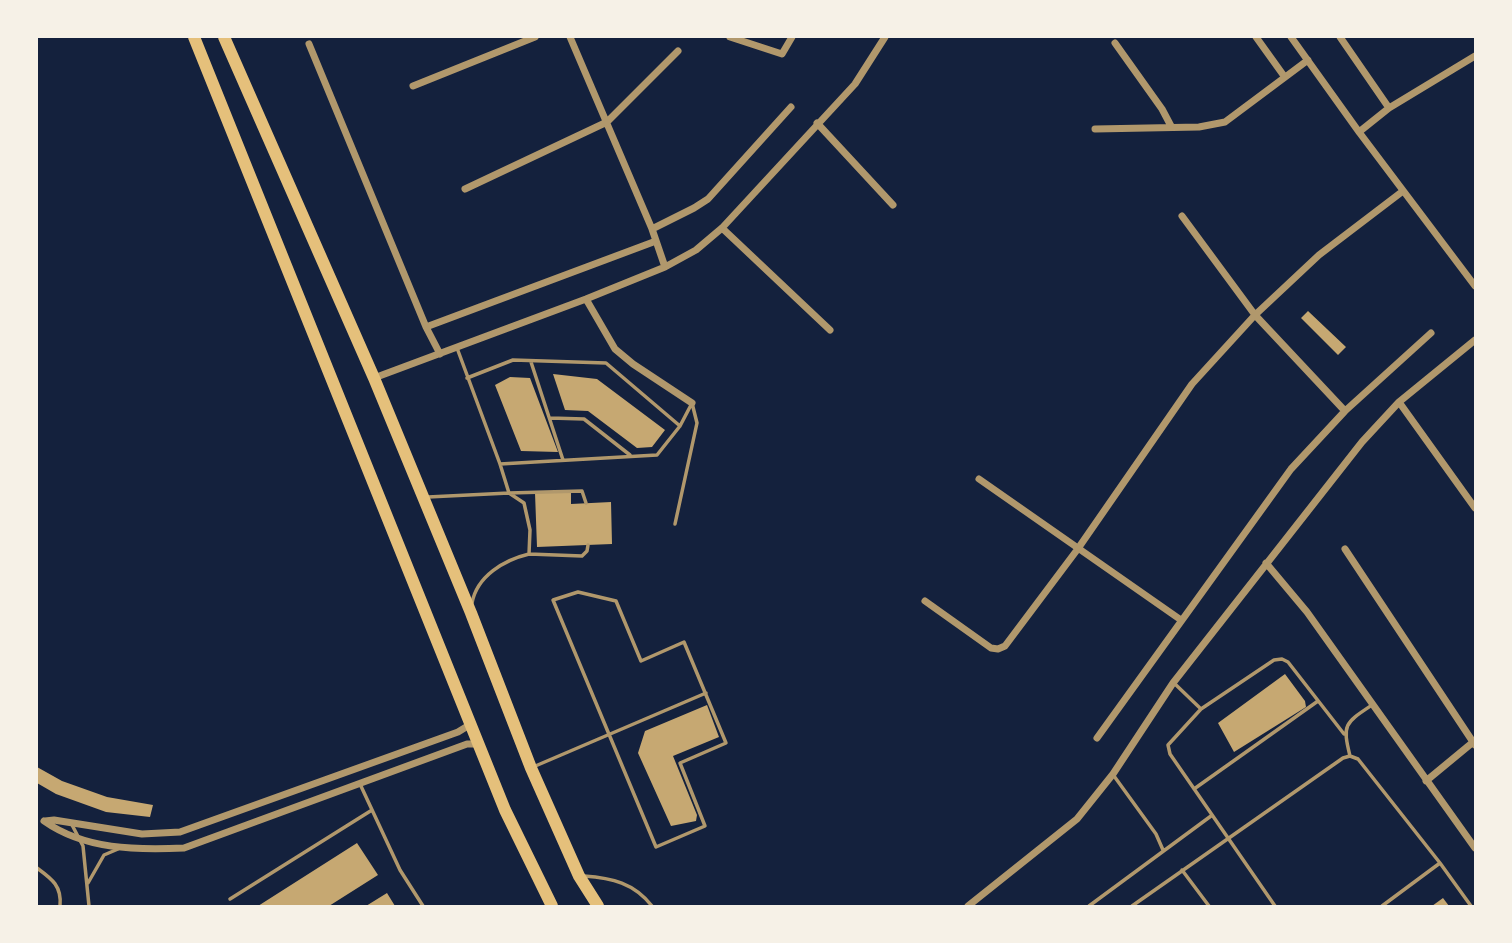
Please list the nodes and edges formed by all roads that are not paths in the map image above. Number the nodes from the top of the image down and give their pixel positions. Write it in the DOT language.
graph roads {
  1 [pos="194,37"];
  2 [pos="535,37"];
  3 [pos="570,37"];
  4 [pos="730,37"];
  5 [pos="792,37"];
  6 [pos="885,37"];
  7 [pos="1256,37"];
  8 [pos="1291,37"];
  9 [pos="1340,37"];
  10 [pos="227,38"];
  11 [pos="1115,43"];
  12 [pos="309,44"];
  13 [pos="678,51"];
  14 [pos="1475,56"];
  15 [pos="1308,60"];
  16 [pos="1284,76"];
  17 [pos="413,86"];
  18 [pos="791,107"];
  19 [pos="1389,108"];
  20 [pos="607,122"];
  21 [pos="817,123"];
  22 [pos="1171,126"];
  23 [pos="1095,129"];
  24 [pos="1359,132"];
  25 [pos="465,188"];
  26 [pos="1403,191"];
  27 [pos="893,205"];
  28 [pos="1182,216"];
  29 [pos="722,228"];
  30 [pos="652,229"];
  31 [pos="656,242"];
  32 [pos="665,267"];
  33 [pos="1475,286"];
  34 [pos="586,299"];
  35 [pos="1255,315"];
  36 [pos="426,327"];
  37 [pos="830,330"];
  38 [pos="1431,333"];
  39 [pos="1475,340"];
  40 [pos="457,348"];
  41 [pos="440,354"];
  42 [pos="531,362"];
  43 [pos="374,378"];
  44 [pos="467,378"];
  45 [pos="1399,402"];
  46 [pos="692,403"];
  47 [pos="1345,411"];
  48 [pos="550,418"];
  49 [pos="680,426"];
  50 [pos="631,457"];
  51 [pos="563,460"];
  52 [pos="500,464"];
  53 [pos="979,479"];
  54 [pos="509,493"];
  55 [pos="422,497"];
  56 [pos="586,503"];
  57 [pos="1475,508"];
  58 [pos="675,524"];
  59 [pos="588,545"];
  60 [pos="1345,549"];
  61 [pos="1077,550"];
  62 [pos="529,554"];
  63 [pos="1266,563"];
  64 [pos="925,601"];
  65 [pos="471,613"];
  66 [pos="1181,620"];
  67 [pos="1173,683"];
  68 [pos="706,694"];
  69 [pos="1318,701"];
  70 [pos="1373,705"];
  71 [pos="1201,709"];
  72 [pos="471,724"];
  73 [pos="1345,733"];
  74 [pos="609,734"];
  75 [pos="1097,738"];
  76 [pos="479,744"];
  77 [pos="1474,744"];
  78 [pos="1350,756"];
  79 [pos="531,768"];
  80 [pos="1113,774"];
  81 [pos="1426,781"];
  82 [pos="360,784"];
  83 [pos="1193,789"];
  84 [pos="372,810"];
  85 [pos="1212,816"];
  86 [pos="41,819"];
  87 [pos="71,823"];
  88 [pos="78,837"];
  89 [pos="1227,839"];
  90 [pos="120,848"];
  91 [pos="1475,848"];
  92 [pos="1163,850"];
  93 [pos="1440,863"];
  94 [pos="37,868"];
  95 [pos="1182,870"];
  96 [pos="579,876"];
  97 [pos="86,887"];
  98 [pos="230,899"];
  99 [pos="60,906"];
  100 [pos="89,906"];
  101 [pos="423,906"];
  102 [pos="552,906"];
  103 [pos="598,906"];
  104 [pos="652,906"];
  105 [pos="968,906"];
  106 [pos="1089,906"];
  107 [pos="1132,906"];
  108 [pos="1209,906"];
  109 [pos="1275,906"];
  110 [pos="1382,906"];
  111 [pos="1471,906"];
  1 -- 72 [label="highway"];
  2 -- 17 [label="street"];
  3 -- 20 [label="street"];
  4 -- 5 [label="street"];
  6 -- 21 [label="street"];
  7 -- 16 [label="street"];
  8 -- 15 [label="street"];
  9 -- 19 [label="street"];
  10 -- 43 [label="highway"];
  11 -- 22 [label="street"];
  12 -- 36 [label="street"];
  13 -- 20 [label="street"];
  14 -- 19 [label="street"];
  15 -- 16 [label="street"];
  15 -- 24 [label="street"];
  16 -- 22 [label="street"];
  18 -- 30 [label="street"];
  19 -- 24 [label="street"];
  20 -- 25 [label="street"];
  20 -- 30 [label="street"];
  21 -- 27 [label="street"];
  21 -- 29 [label="street"];
  22 -- 23 [label="street"];
  24 -- 26 [label="street"];
  26 -- 33 [label="street"];
  26 -- 35 [label="street"];
  28 -- 35 [label="street"];
  29 -- 32 [label="street"];
  29 -- 37 [label="street"];
  30 -- 31 [label="street"];
  31 -- 32 [label="street"];
  31 -- 36 [label="street"];
  32 -- 34 [label="street"];
  34 -- 40 [label="street"];
  34 -- 46 [label="street"];
  35 -- 47 [label="street"];
  35 -- 61 [label="street"];
  36 -- 41 [label="street"];
  38 -- 47 [label="street"];
  39 -- 45 [label="street"];
  40 -- 41 [label="street"];
  40 -- 44 [label="lane"];
  41 -- 43 [label="street"];
  42 -- 44 [label="lane"];
  42 -- 48 [label="lane"];
  42 -- 49 [label="lane"];
  43 -- 55 [label="highway"];
  44 -- 52 [label="lane"];
  45 -- 57 [label="street"];
  45 -- 63 [label="street"];
  46 -- 49 [label="lane"];
  46 -- 58 [label="lane"];
  47 -- 66 [label="street"];
  48 -- 50 [label="lane"];
  48 -- 51 [label="lane"];
  49 -- 50 [label="lane"];
  50 -- 51 [label="lane"];
  51 -- 52 [label="lane"];
  52 -- 54 [label="lane"];
  53 -- 61 [label="street"];
  54 -- 55 [label="lane"];
  54 -- 56 [label="lane"];
  54 -- 62 [label="lane"];
  55 -- 65 [label="highway"];
  59 -- 62 [label="lane"];
  60 -- 77 [label="street"];
  61 -- 64 [label="street"];
  61 -- 66 [label="street"];
  62 -- 65 [label="lane"];
  63 -- 67 [label="street"];
  63 -- 70 [label="street"];
  65 -- 79 [label="highway"];
  66 -- 75 [label="street"];
  67 -- 71 [label="lane"];
  67 -- 80 [label="street"];
  68 -- 74 [label="lane"];
  68 -- 74 [label="lane"];
  68 -- 74 [label="lane"];
  69 -- 71 [label="lane"];
  69 -- 73 [label="lane"];
  69 -- 83 [label="lane"];
  70 -- 73 [label="lane"];
  70 -- 81 [label="street"];
  71 -- 83 [label="lane"];
  72 -- 76 [label="highway"];
  72 -- 87 [label="street"];
  73 -- 78 [label="lane"];
  74 -- 79 [label="lane"];
  76 -- 82 [label="street"];
  76 -- 102 [label="highway"];
  77 -- 81 [label="street"];
  78 -- 89 [label="lane"];
  78 -- 93 [label="lane"];
  79 -- 96 [label="highway"];
  80 -- 92 [label="lane"];
  80 -- 105 [label="street"];
  81 -- 91 [label="street"];
  82 -- 84 [label="lane"];
  82 -- 90 [label="street"];
  83 -- 85 [label="lane"];
  84 -- 98 [label="lane"];
  84 -- 101 [label="lane"];
  85 -- 89 [label="lane"];
  85 -- 92 [label="lane"];
  86 -- 87 [label="street"];
  86 -- 88 [label="street"];
  87 -- 88 [label="lane"];
  88 -- 90 [label="street"];
  88 -- 97 [label="lane"];
  89 -- 95 [label="lane"];
  89 -- 109 [label="lane"];
  90 -- 97 [label="lane"];
  92 -- 106 [label="lane"];
  93 -- 110 [label="lane"];
  93 -- 111 [label="lane"];
  94 -- 99 [label="lane"];
  95 -- 107 [label="lane"];
  95 -- 108 [label="lane"];
  96 -- 103 [label="highway"];
  96 -- 104 [label="lane"];
  97 -- 100 [label="lane"];
}
